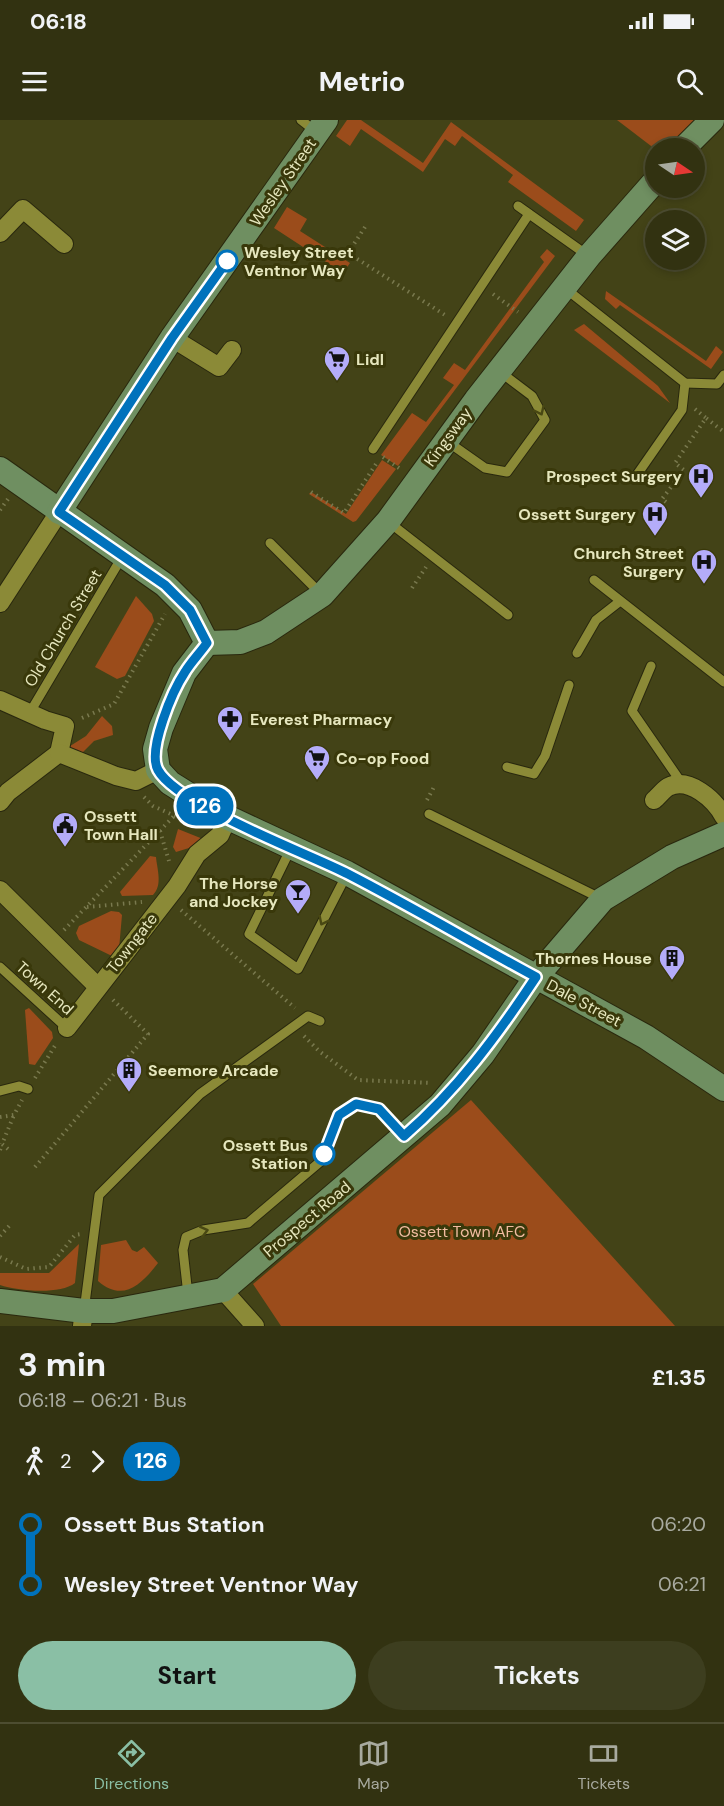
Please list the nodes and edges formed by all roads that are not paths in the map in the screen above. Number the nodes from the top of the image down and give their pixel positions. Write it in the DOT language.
graph roads {
  1 [pos="712,120"];
  2 [pos="315,124"];
  3 [pos="694,138"];
  4 [pos="645,192"];
  5 [pos="518,206"];
  6 [pos="529,214"];
  7 [pos="0,233"];
  8 [pos="64,244"];
  9 [pos="589,256"];
  10 [pos="566,288"];
  11 [pos="172,338"];
  12 [pos="231,350"];
  13 [pos="499,371"];
  14 [pos="724,375"];
  15 [pos="685,383"];
  16 [pos="446,440"];
  17 [pos="373,449"];
  18 [pos="0,468"];
  19 [pos="634,479"];
  20 [pos="59,512"];
  21 [pos="388,521"];
  22 [pos="270,543"];
  23 [pos="123,557"];
  24 [pos="594,580"];
  25 [pos="322,595"];
  26 [pos="619,602"];
  27 [pos="0,603"];
  28 [pos="508,615"];
  29 [pos="207,643"];
  30 [pos="578,653"];
  31 [pos="651,666"];
  32 [pos="724,682"];
  33 [pos="568,685"];
  34 [pos="0,700"];
  35 [pos="29,714"];
  36 [pos="59,753"];
  37 [pos="507,767"];
  38 [pos="158,770"];
  39 [pos="684,785"];
  40 [pos="654,800"];
  41 [pos="0,802"];
  42 [pos="429,814"];
  43 [pos="228,817"];
  44 [pos="724,817"];
  45 [pos="724,834"];
  46 [pos="291,848"];
  47 [pos="347,873"];
  48 [pos="0,890"];
  49 [pos="603,899"];
  50 [pos="0,968"];
  51 [pos="536,977"];
  52 [pos="98,987"];
  53 [pos="320,1022"];
  54 [pos="68,1030"];
  55 [pos="28,1089"];
  56 [pos="724,1089"];
  57 [pos="0,1091"];
  58 [pos="404,1136"];
  59 [pos="223,1290"];
  60 [pos="188,1297"];
  61 [pos="0,1301"];
  62 [pos="83,1319"];
  63 [pos="255,1326"];
  1 -- 3 [label="main road"];
  2 -- 11 [label="main road, Wesley Street"];
  4 -- 9 [label="main road, Kingsway"];
  5 -- 6 [label="lane"];
  6 -- 9 [label="lane"];
  6 -- 17 [label="lane"];
  7 -- 8 [label="street"];
  9 -- 10 [label="main road, Kingsway"];
  10 -- 13 [label="main road, Kingsway"];
  10 -- 15 [label="lane"];
  11 -- 12 [label="street"];
  11 -- 20 [label="main road, Wesley Street"];
  13 -- 16 [label="main road, Kingsway"];
  13 -- 16 [label="lane, one-way"];
  14 -- 15 [label="lane"];
  15 -- 19 [label="lane"];
  16 -- 21 [label="main road, Kingsway"];
  18 -- 20 [label="main road"];
  20 -- 23 [label="main road"];
  20 -- 27 [label="street, Wesley Street"];
  21 -- 25 [label="main road, Kingsway"];
  21 -- 28 [label="lane"];
  22 -- 25 [label="lane"];
  23 -- 29 [label="main road"];
  23 -- 35 [label="lane, Old Church Street"];
  24 -- 26 [label="lane"];
  25 -- 29 [label="main road, Kingsway"];
  26 -- 30 [label="lane"];
  26 -- 32 [label="lane"];
  29 -- 38 [label="main road"];
  31 -- 39 [label="lane"];
  33 -- 37 [label="lane"];
  34 -- 35 [label="street"];
  35 -- 36 [label="street"];
  36 -- 38 [label="street"];
  36 -- 41 [label="street"];
  38 -- 43 [label="main road, Dale Street"];
  39 -- 40 [label="street"];
  39 -- 44 [label="street"];
  42 -- 49 [label="lane"];
  43 -- 46 [label="main road, Dale Street"];
  43 -- 52 [label="street, Towngate"];
  45 -- 49 [label="main road, Prospect Road"];
  46 -- 47 [label="main road, Dale Street"];
  47 -- 46 [label="lane, one-way"];
  47 -- 51 [label="main road, Dale Street"];
  48 -- 52 [label="street, Towngate"];
  49 -- 51 [label="main road, Prospect Road"];
  50 -- 54 [label="lane, Town End"];
  51 -- 56 [label="main road, Dale Street"];
  51 -- 58 [label="main road, Prospect Road"];
  52 -- 54 [label="street, Towngate"];
  53 -- 62 [label="lane"];
  55 -- 57 [label="lane"];
  58 -- 59 [label="main road, Prospect Road"];
  60 -- 58 [label="lane, one-way"];
  59 -- 60 [label="main road, Prospect Road"];
  59 -- 63 [label="street"];
  60 -- 62 [label="main road, Prospect Road"];
  61 -- 62 [label="main road, Prospect Road"];
}
